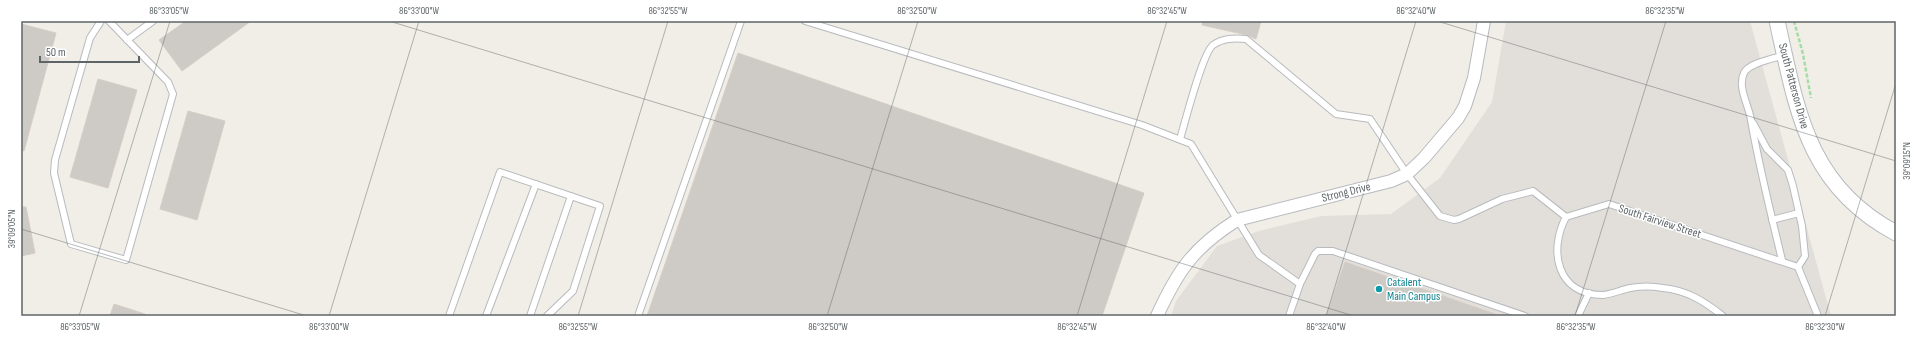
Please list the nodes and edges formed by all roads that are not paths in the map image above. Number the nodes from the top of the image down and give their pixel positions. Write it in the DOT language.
graph roads {
  1 [pos="101,21"];
  2 [pos="109,21"];
  3 [pos="153,21"];
  4 [pos="741,21"];
  5 [pos="805,21"];
  6 [pos="1484,21"];
  7 [pos="1777,21"];
  8 [pos="127,40"];
  9 [pos="1785,55"];
  10 [pos="1751,119"];
  11 [pos="1180,139"];
  12 [pos="1407,174"];
  13 [pos="536,184"];
  14 [pos="571,196"];
  15 [pos="1799,213"];
  16 [pos="1566,217"];
  17 [pos="1237,220"];
  18 [pos="1772,220"];
  19 [pos="1896,233"];
  20 [pos="1782,260"];
  21 [pos="1798,267"];
  22 [pos="1300,284"];
  23 [pos="1589,293"];
  24 [pos="449,316"];
  25 [pos="486,316"];
  26 [pos="530,316"];
  27 [pos="547,316"];
  28 [pos="638,316"];
  29 [pos="1158,316"];
  30 [pos="1289,316"];
  31 [pos="1525,316"];
  32 [pos="1578,316"];
  33 [pos="1723,316"];
  34 [pos="1818,316"];
  1 -- 8 [label="lane"];
  2 -- 8 [label="lane"];
  3 -- 8 [label="lane"];
  4 -- 28 [label="lane"];
  5 -- 11 [label="lane"];
  6 -- 12 [label="street, Strong Drive"];
  7 -- 9 [label="street, South Patterson Drive"];
  9 -- 10 [label="lane"];
  9 -- 19 [label="street, South Patterson Drive"];
  10 -- 15 [label="lane"];
  10 -- 18 [label="lane"];
  11 -- 12 [label="lane"];
  11 -- 17 [label="lane"];
  12 -- 16 [label="lane"];
  12 -- 17 [label="street, Strong Drive"];
  13 -- 14 [label="lane"];
  13 -- 24 [label="lane"];
  13 -- 25 [label="lane"];
  14 -- 26 [label="lane"];
  14 -- 27 [label="lane"];
  15 -- 18 [label="lane"];
  15 -- 21 [label="lane"];
  16 -- 20 [label="lane, South Fairview Street"];
  16 -- 23 [label="lane"];
  17 -- 22 [label="lane"];
  17 -- 29 [label="street, Strong Drive"];
  18 -- 20 [label="lane"];
  20 -- 21 [label="lane, South Fairview Street"];
  21 -- 34 [label="lane"];
  22 -- 30 [label="lane"];
  22 -- 31 [label="lane"];
  23 -- 32 [label="lane"];
  23 -- 33 [label="lane"];
}
